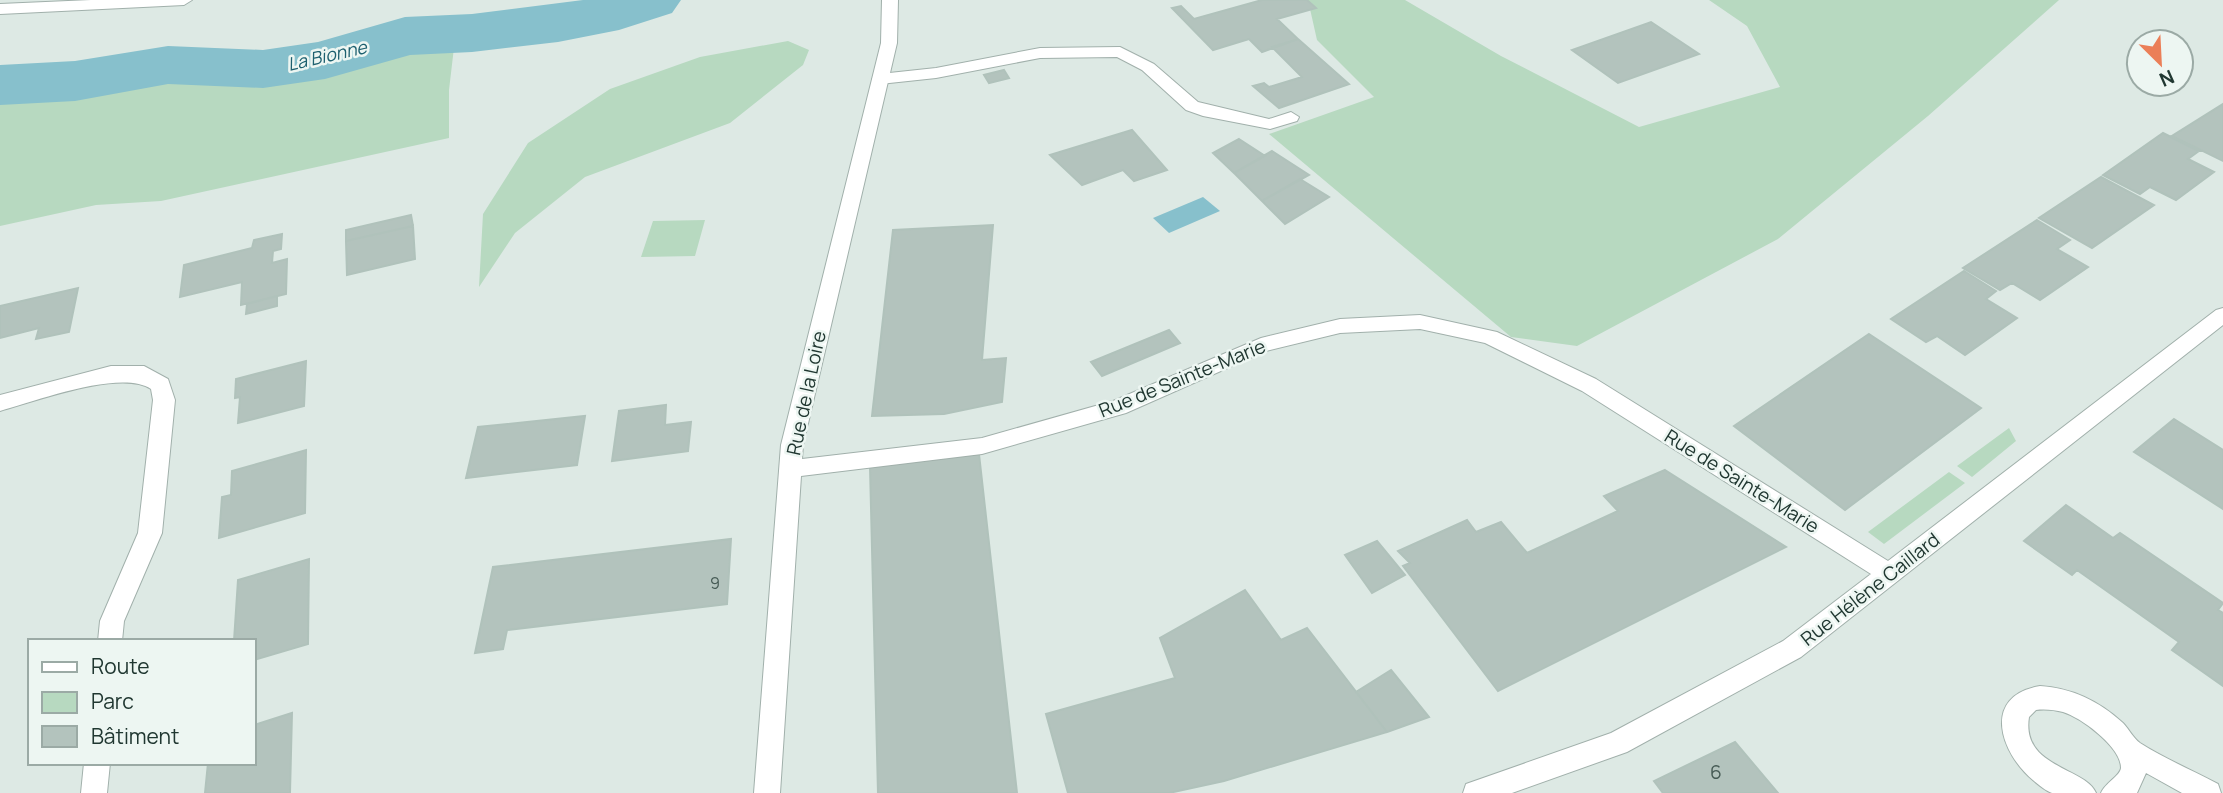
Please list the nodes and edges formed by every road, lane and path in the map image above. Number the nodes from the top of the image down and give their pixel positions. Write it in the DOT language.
graph roads {
  1 [pos="184,0"];
  2 [pos="890,0"];
  3 [pos="0,9"];
  4 [pos="880,79"];
  5 [pos="1291,117"];
  6 [pos="2223,315"];
  7 [pos="0,403"];
  8 [pos="790,469"];
  9 [pos="1888,573"];
  10 [pos="110,639"];
  11 [pos="2128,750"];
  12 [pos="97,765"];
  13 [pos="94,793"];
  14 [pos="767,793"];
  15 [pos="1476,793"];
  16 [pos="2083,793"];
  17 [pos="2114,793"];
  18 [pos="2208,793"];
  1 -- 3 [label="street"];
  2 -- 4 [label="street, Rue de la Loire"];
  4 -- 5 [label="street"];
  4 -- 8 [label="street, Rue de la Loire"];
  6 -- 9 [label="street, Rue Hélène Caillard"];
  7 -- 10 [label="street"];
  8 -- 9 [label="street, Rue de Sainte-Marie"];
  8 -- 14 [label="street, Rue de la Loire"];
  9 -- 15 [label="street, Rue Hélène Caillard"];
  11 -- 16 [label="street"];
  11 -- 17 [label="street"];
  11 -- 18 [label="street"];
  12 -- 13 [label="street"];
}
